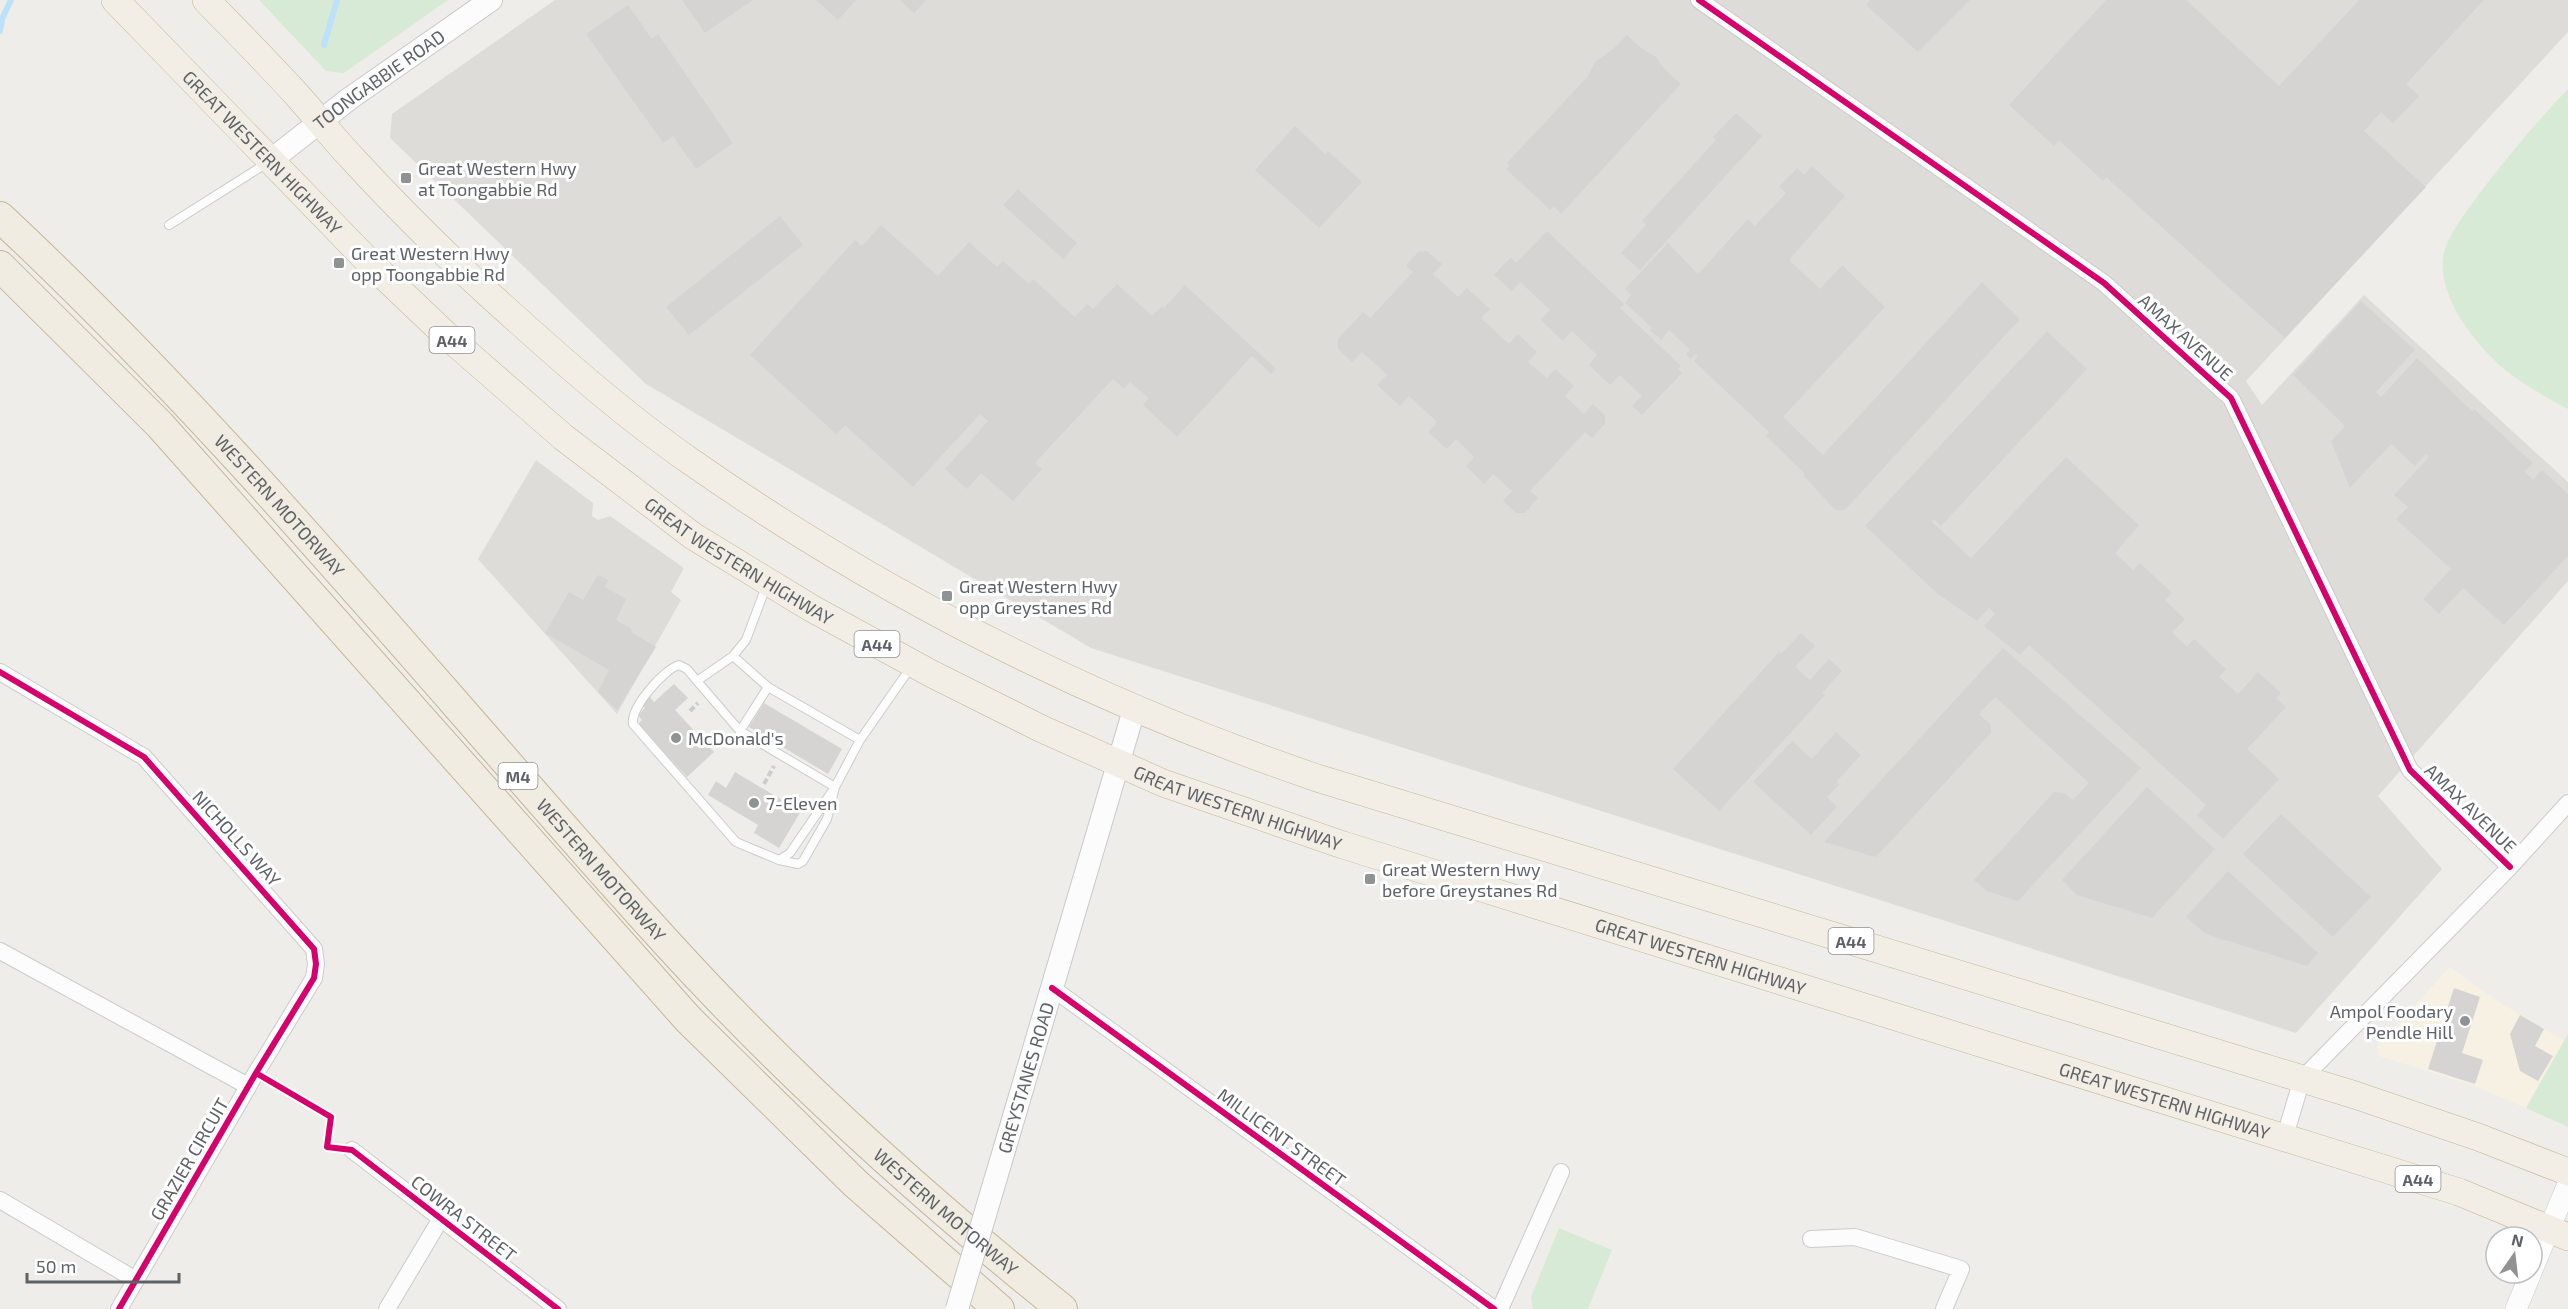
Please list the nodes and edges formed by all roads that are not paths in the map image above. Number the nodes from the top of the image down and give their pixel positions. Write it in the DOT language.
graph roads {
  1 [pos="116,0"];
  2 [pos="206,0"];
  3 [pos="491,0"];
  4 [pos="1698,0"];
  5 [pos="320,122"];
  6 [pos="270,161"];
  7 [pos="0,217"];
  8 [pos="169,225"];
  9 [pos="0,266"];
  10 [pos="768,582"];
  11 [pos="733,656"];
  12 [pos="913,664"];
  13 [pos="0,672"];
  14 [pos="697,681"];
  15 [pos="768,687"];
  16 [pos="1134,710"];
  17 [pos="740,731"];
  18 [pos="860,740"];
  19 [pos="1118,763"];
  20 [pos="835,787"];
  21 [pos="2568,803"];
  22 [pos="779,860"];
  23 [pos="2510,867"];
  24 [pos="0,951"];
  25 [pos="1052,988"];
  26 [pos="2302,1079"];
  27 [pos="248,1086"];
  28 [pos="2285,1136"];
  29 [pos="352,1150"];
  30 [pos="1561,1172"];
  31 [pos="2568,1172"];
  32 [pos="2568,1184"];
  33 [pos="0,1200"];
  34 [pos="440,1220"];
  35 [pos="2559,1233"];
  36 [pos="1811,1239"];
  37 [pos="2544,1254"];
  38 [pos="136,1280"];
  39 [pos="2526,1285"];
  40 [pos="119,1309"];
  41 [pos="387,1309"];
  42 [pos="558,1309"];
  43 [pos="957,1309"];
  44 [pos="999,1309"];
  45 [pos="1062,1309"];
  46 [pos="1494,1309"];
  47 [pos="1500,1309"];
  48 [pos="1944,1309"];
  49 [pos="2516,1309"];
  1 -- 6 [label="highway, GREAT WESTERN HIGHWAY / A44"];
  2 -- 5 [label="highway, A44"];
  3 -- 5 [label="main road, TOONGABBIE ROAD"];
  4 -- 23 [label="street, AMAX AVENUE"];
  5 -- 6 [label="main road, TOONGABBIE ROAD"];
  5 -- 16 [label="highway, A44"];
  6 -- 8 [label="lane"];
  6 -- 10 [label="highway, GREAT WESTERN HIGHWAY / A44"];
  7 -- 45 [label="highway, WESTERN MOTORWAY / M4"];
  9 -- 44 [label="highway, WESTERN MOTORWAY / M4"];
  10 -- 11 [label="lane"];
  10 -- 12 [label="highway, GREAT WESTERN HIGHWAY / A44"];
  11 -- 14 [label="lane"];
  11 -- 15 [label="lane"];
  12 -- 18 [label="lane"];
  12 -- 19 [label="highway, GREAT WESTERN HIGHWAY / A44"];
  13 -- 27 [label="street, NICHOLLS WAY"];
  14 -- 17 [label="lane"];
  14 -- 22 [label="lane"];
  15 -- 17 [label="lane"];
  15 -- 18 [label="lane"];
  16 -- 19 [label="main road, GREYSTANES ROAD"];
  16 -- 26 [label="highway, A44"];
  17 -- 20 [label="lane"];
  18 -- 20 [label="lane"];
  19 -- 25 [label="main road, GREYSTANES ROAD"];
  19 -- 28 [label="highway, GREAT WESTERN HIGHWAY / A44"];
  20 -- 22 [label="lane"];
  20 -- 22 [label="lane"];
  21 -- 23 [label="street"];
  23 -- 26 [label="street"];
  24 -- 27 [label="street, GRAZIER CIRCUIT"];
  25 -- 43 [label="main road, GREYSTANES ROAD, bridge"];
  25 -- 46 [label="street, MILLICENT STREET"];
  26 -- 28 [label="street"];
  26 -- 31 [label="highway, A44"];
  27 -- 38 [label="street, GRAZIER CIRCUIT"];
  28 -- 35 [label="highway, GREAT WESTERN HIGHWAY / A44"];
  29 -- 34 [label="street, COWRA STREET"];
  30 -- 47 [label="street"];
  32 -- 35 [label="street"];
  33 -- 38 [label="street"];
  34 -- 41 [label="street"];
  34 -- 42 [label="street, COWRA STREET"];
  35 -- 37 [label="street"];
  36 -- 48 [label="street"];
  38 -- 40 [label="street, GRAZIER CIRCUIT"];
  39 -- 49 [label="street"];
}
